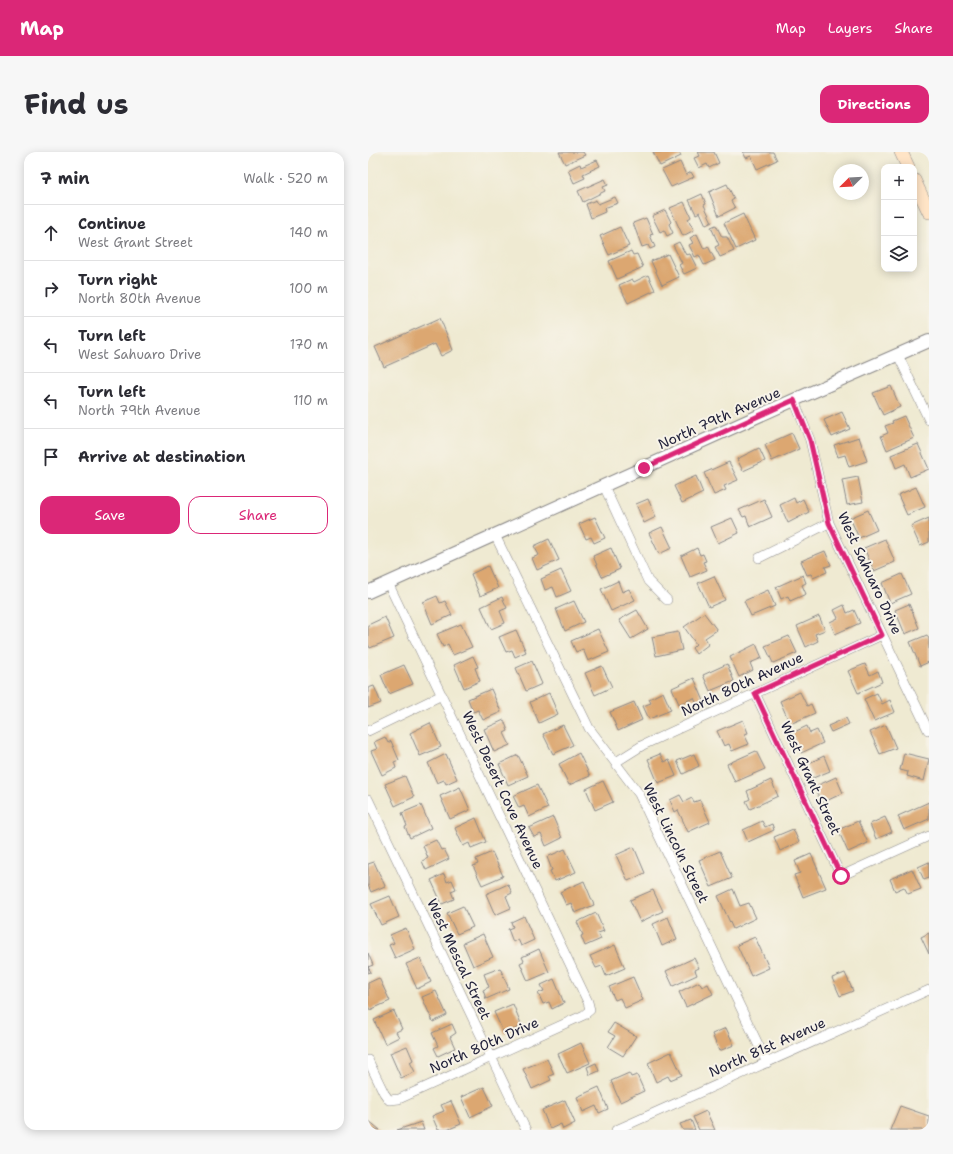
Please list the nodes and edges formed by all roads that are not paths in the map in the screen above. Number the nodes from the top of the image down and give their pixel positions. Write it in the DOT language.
graph roads {
  1 [pos="901,152"];
  2 [pos="907,164"];
  3 [pos="917,186"];
  4 [pos="929,212"];
  5 [pos="929,341"];
  6 [pos="898,355"];
  7 [pos="794,400"];
  8 [pos="929,420"];
  9 [pos="604,486"];
  10 [pos="829,523"];
  11 [pos="496,535"];
  12 [pos="760,558"];
  13 [pos="388,583"];
  14 [pos="368,592"];
  15 [pos="667,600"];
  16 [pos="882,635"];
  17 [pos="755,693"];
  18 [pos="442,695"];
  19 [pos="928,730"];
  20 [pos="368,731"];
  21 [pos="616,762"];
  22 [pos="368,799"];
  23 [pos="929,836"];
  24 [pos="929,990"];
  25 [pos="590,1010"];
  26 [pos="491,1057"];
  27 [pos="368,1060"];
  28 [pos="767,1062"];
  29 [pos="526,1130"];
  30 [pos="616,1130"];
  1 -- 2 [label="main road"];
  3 -- 4 [label="main road"];
  5 -- 6 [label="street, North 79th Avenue"];
  6 -- 7 [label="street, North 79th Avenue"];
  6 -- 8 [label="street"];
  7 -- 9 [label="street, North 79th Avenue"];
  7 -- 10 [label="street, West Sahuaro Drive"];
  9 -- 11 [label="street, North 79th Avenue"];
  9 -- 15 [label="street"];
  10 -- 12 [label="street"];
  10 -- 16 [label="street, West Sahuaro Drive"];
  11 -- 13 [label="street, North 79th Avenue"];
  11 -- 21 [label="street, West Lincoln Street"];
  13 -- 14 [label="street, North 79th Avenue"];
  13 -- 18 [label="street, West Desert Cove Avenue"];
  16 -- 17 [label="street, North 80th Avenue"];
  16 -- 19 [label="street, West Sahuaro Drive"];
  17 -- 21 [label="street, North 80th Avenue"];
  17 -- 23 [label="street, West Grant Street"];
  18 -- 20 [label="street"];
  18 -- 25 [label="street, West Desert Cove Avenue"];
  21 -- 28 [label="street, West Lincoln Street"];
  22 -- 26 [label="street, West Mescal Street"];
  24 -- 28 [label="street, North 81st Avenue"];
  25 -- 26 [label="street, North 80th Drive"];
  26 -- 27 [label="street, North 80th Drive"];
  26 -- 29 [label="street, West Mescal Street"];
  28 -- 30 [label="street, North 81st Avenue"];
}
